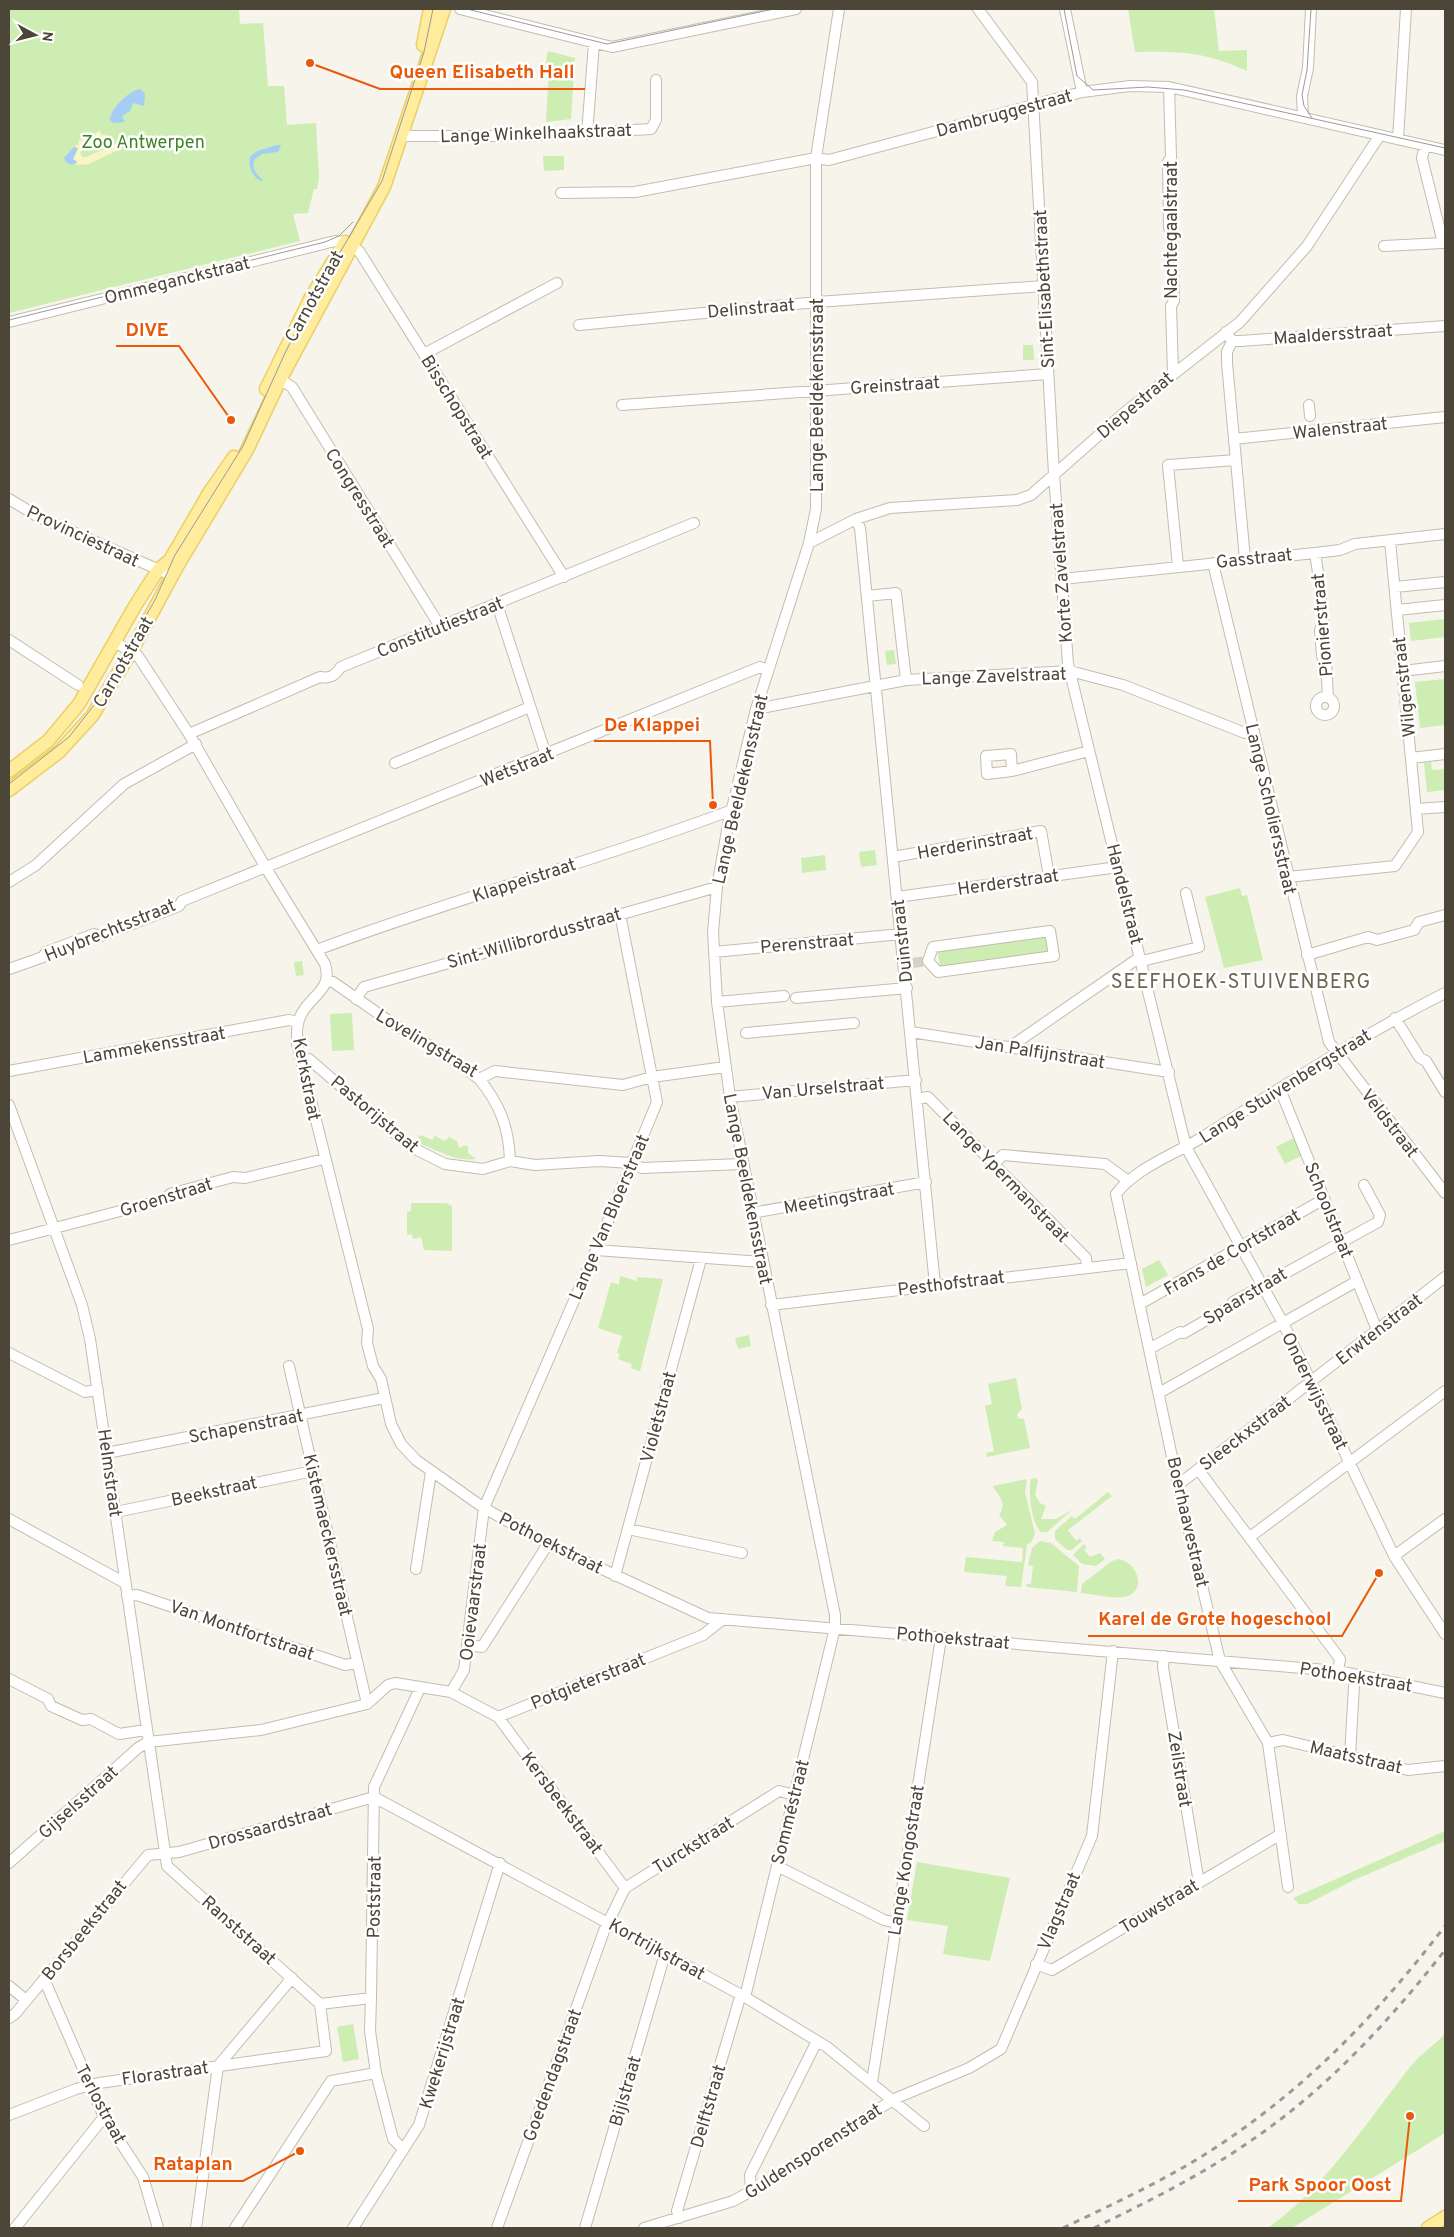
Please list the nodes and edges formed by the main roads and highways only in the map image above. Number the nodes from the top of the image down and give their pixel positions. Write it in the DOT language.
graph roads {
  1 [pos="444,9"];
  2 [pos="432,10"];
  3 [pos="348,244"];
  4 [pos="276,377"];
  5 [pos="9,771"];
  6 [pos="9,790"];
  7 [pos="1445,2217"];
  8 [pos="1428,2228"];
  1 -- 3 [label="main road, Carnotstraat"];
  2 -- 3 [label="main road, Carnotstraat"];
  3 -- 4 [label="main road, Carnotstraat"];
  4 -- 5 [label="main road, Carnotstraat"];
  4 -- 6 [label="main road, Carnotstraat"];
  7 -- 8 [label="main road"];
}
